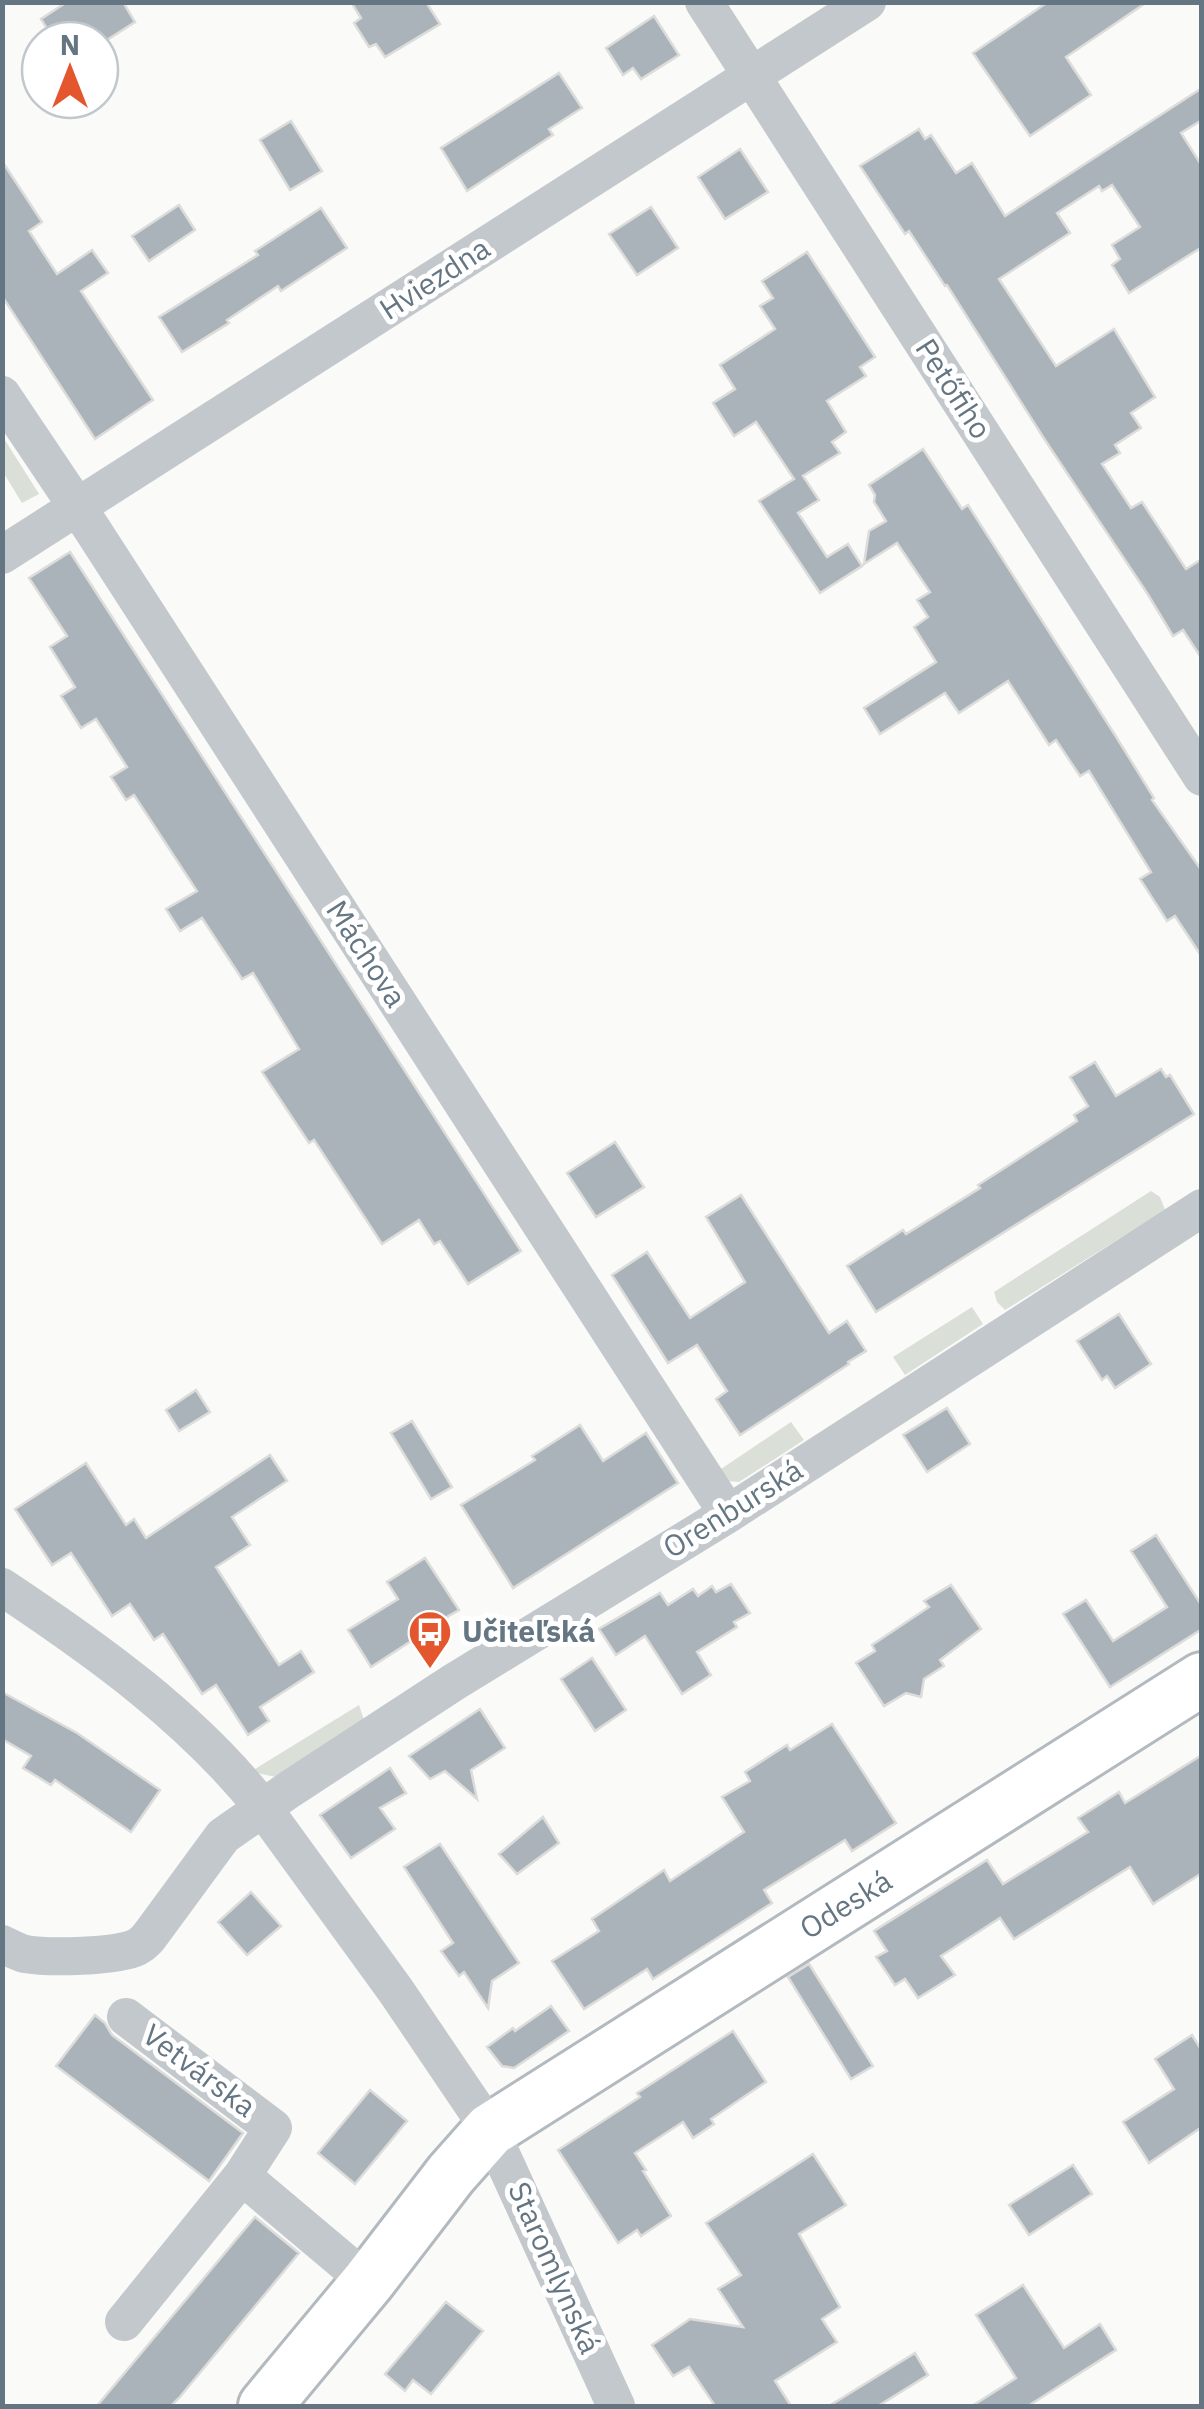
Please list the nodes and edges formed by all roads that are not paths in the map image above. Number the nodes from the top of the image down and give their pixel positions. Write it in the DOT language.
graph roads {
  1 [pos="704,2"];
  2 [pos="867,2"];
  3 [pos="752,76"];
  4 [pos="2,395"];
  5 [pos="77,508"];
  6 [pos="2,555"];
  7 [pos="1202,777"];
  8 [pos="1202,1208"];
  9 [pos="728,1514"];
  10 [pos="2,1587"];
  11 [pos="1202,1679"];
  12 [pos="263,1808"];
  13 [pos="2,1944"];
  14 [pos="126,2016"];
  15 [pos="490,2130"];
  16 [pos="242,2176"];
  17 [pos="368,2282"];
  18 [pos="124,2322"];
  19 [pos="265,2406"];
  20 [pos="616,2406"];
  1 -- 3 [label="street, Petőfiho"];
  2 -- 3 [label="street, Hviezdna"];
  3 -- 5 [label="street, Hviezdna"];
  3 -- 7 [label="street, Petőfiho"];
  4 -- 5 [label="street, Máchova"];
  5 -- 6 [label="street, Hviezdna"];
  5 -- 9 [label="street, Máchova"];
  8 -- 9 [label="street, Orenburská"];
  9 -- 12 [label="street, Orenburská"];
  10 -- 12 [label="street"];
  11 -- 15 [label="street, Odeská"];
  12 -- 13 [label="street"];
  12 -- 15 [label="street"];
  14 -- 16 [label="street, Vetvárska"];
  15 -- 17 [label="street"];
  15 -- 20 [label="street, Staromlynská"];
  16 -- 17 [label="street"];
  16 -- 18 [label="street, Vetvárska"];
  17 -- 19 [label="street"];
}
